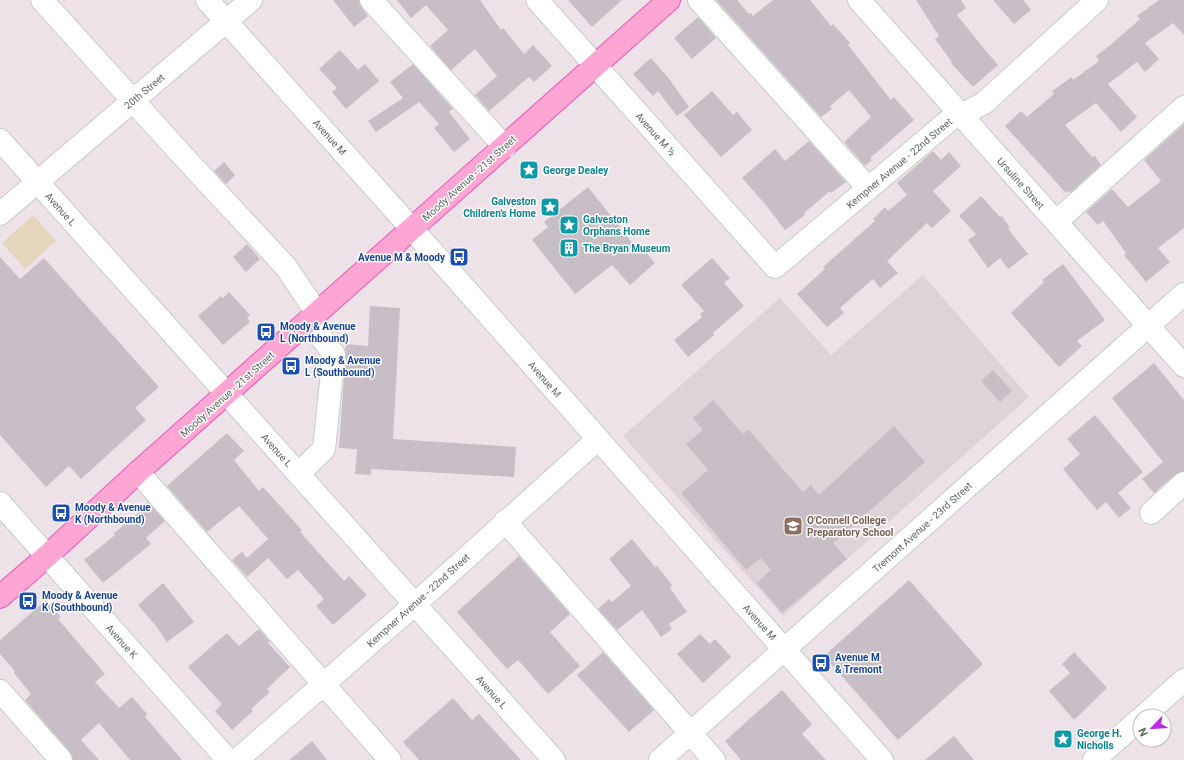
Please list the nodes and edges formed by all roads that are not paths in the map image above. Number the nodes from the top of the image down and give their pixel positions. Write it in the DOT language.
graph roads {
  1 [pos="42,0"];
  2 [pos="207,0"];
  3 [pos="251,0"];
  4 [pos="371,0"];
  5 [pos="537,0"];
  6 [pos="669,0"];
  7 [pos="699,0"];
  8 [pos="859,0"];
  9 [pos="1097,0"];
  10 [pos="226,21"];
  11 [pos="596,65"];
  12 [pos="132,101"];
  13 [pos="1184,107"];
  14 [pos="961,115"];
  15 [pos="0,140"];
  16 [pos="504,147"];
  17 [pos="38,182"];
  18 [pos="868,188"];
  19 [pos="0,214"];
  20 [pos="1056,222"];
  21 [pos="412,229"];
  22 [pos="775,267"];
  23 [pos="1184,294"];
  24 [pos="312,317"];
  25 [pos="1148,326"];
  26 [pos="1184,366"];
  27 [pos="226,394"];
  28 [pos="598,439"];
  29 [pos="138,472"];
  30 [pos="298,474"];
  31 [pos="1184,483"];
  32 [pos="0,503"];
  33 [pos="1150,513"];
  34 [pos="505,521"];
  35 [pos="47,556"];
  36 [pos="0,597"];
  37 [pos="414,605"];
  38 [pos="784,650"];
  39 [pos="1184,680"];
  40 [pos="323,683"];
  41 [pos="0,692"];
  42 [pos="1153,708"];
  43 [pos="1132,726"];
  44 [pos="690,734"];
  45 [pos="61,760"];
  46 [pos="228,760"];
  47 [pos="237,760"];
  48 [pos="390,760"];
  49 [pos="554,760"];
  50 [pos="660,760"];
  51 [pos="714,760"];
  52 [pos="882,760"];
  53 [pos="1094,760"];
  1 -- 12 [label="street"];
  2 -- 10 [label="street, Avenue M"];
  3 -- 10 [label="street, 20th Street"];
  4 -- 16 [label="street"];
  5 -- 11 [label="street, Avenue M ½"];
  6 -- 11 [label="main road, Moody Avenue - 21st Street"];
  7 -- 18 [label="street"];
  8 -- 14 [label="street, Ursuline Street"];
  9 -- 14 [label="street, Kempner Avenue - 22nd Street"];
  10 -- 12 [label="street, 20th Street"];
  10 -- 21 [label="street, Avenue M"];
  11 -- 16 [label="main road, Moody Avenue - 21st Street"];
  11 -- 22 [label="street, Avenue M ½"];
  12 -- 17 [label="street, 20th Street"];
  12 -- 24 [label="street"];
  13 -- 20 [label="street"];
  14 -- 18 [label="street, Kempner Avenue - 22nd Street"];
  14 -- 20 [label="street, Ursuline Street"];
  15 -- 17 [label="street, Avenue L"];
  16 -- 21 [label="main road, Moody Avenue - 21st Street"];
  17 -- 19 [label="street, 20th Street"];
  17 -- 27 [label="street, Avenue L"];
  18 -- 22 [label="street, Kempner Avenue - 22nd Street"];
  20 -- 25 [label="street, Ursuline Street"];
  21 -- 24 [label="main road, Moody Avenue - 21st Street"];
  21 -- 28 [label="street, Avenue M"];
  23 -- 25 [label="street, Tremont Avenue - 23rd Street"];
  24 -- 27 [label="main road, Moody Avenue - 21st Street"];
  24 -- 30 [label="street"];
  25 -- 26 [label="street, Ursuline Street"];
  25 -- 38 [label="street, Tremont Avenue - 23rd Street"];
  27 -- 29 [label="main road, Moody Avenue - 21st Street"];
  27 -- 30 [label="street, Avenue L"];
  28 -- 34 [label="street, Kempner Avenue - 22nd Street"];
  28 -- 38 [label="street, Avenue M"];
  29 -- 35 [label="main road, Moody Avenue - 21st Street"];
  29 -- 40 [label="street"];
  30 -- 37 [label="street, Avenue L"];
  31 -- 33 [label="street"];
  32 -- 35 [label="street, Avenue K"];
  34 -- 37 [label="street, Kempner Avenue - 22nd Street"];
  34 -- 44 [label="street"];
  35 -- 36 [label="main road, Moody Avenue - 21st Street"];
  35 -- 46 [label="street, Avenue K"];
  37 -- 40 [label="street, Kempner Avenue - 22nd Street"];
  37 -- 49 [label="street, Avenue L"];
  38 -- 44 [label="street, Tremont Avenue - 23rd Street"];
  38 -- 52 [label="street, Avenue M"];
  39 -- 42 [label="street"];
  40 -- 47 [label="street, Kempner Avenue - 22nd Street"];
  40 -- 48 [label="street"];
  41 -- 45 [label="street"];
  43 -- 53 [label="street"];
  44 -- 50 [label="street, Tremont Avenue - 23rd Street"];
  44 -- 51 [label="street"];
}
